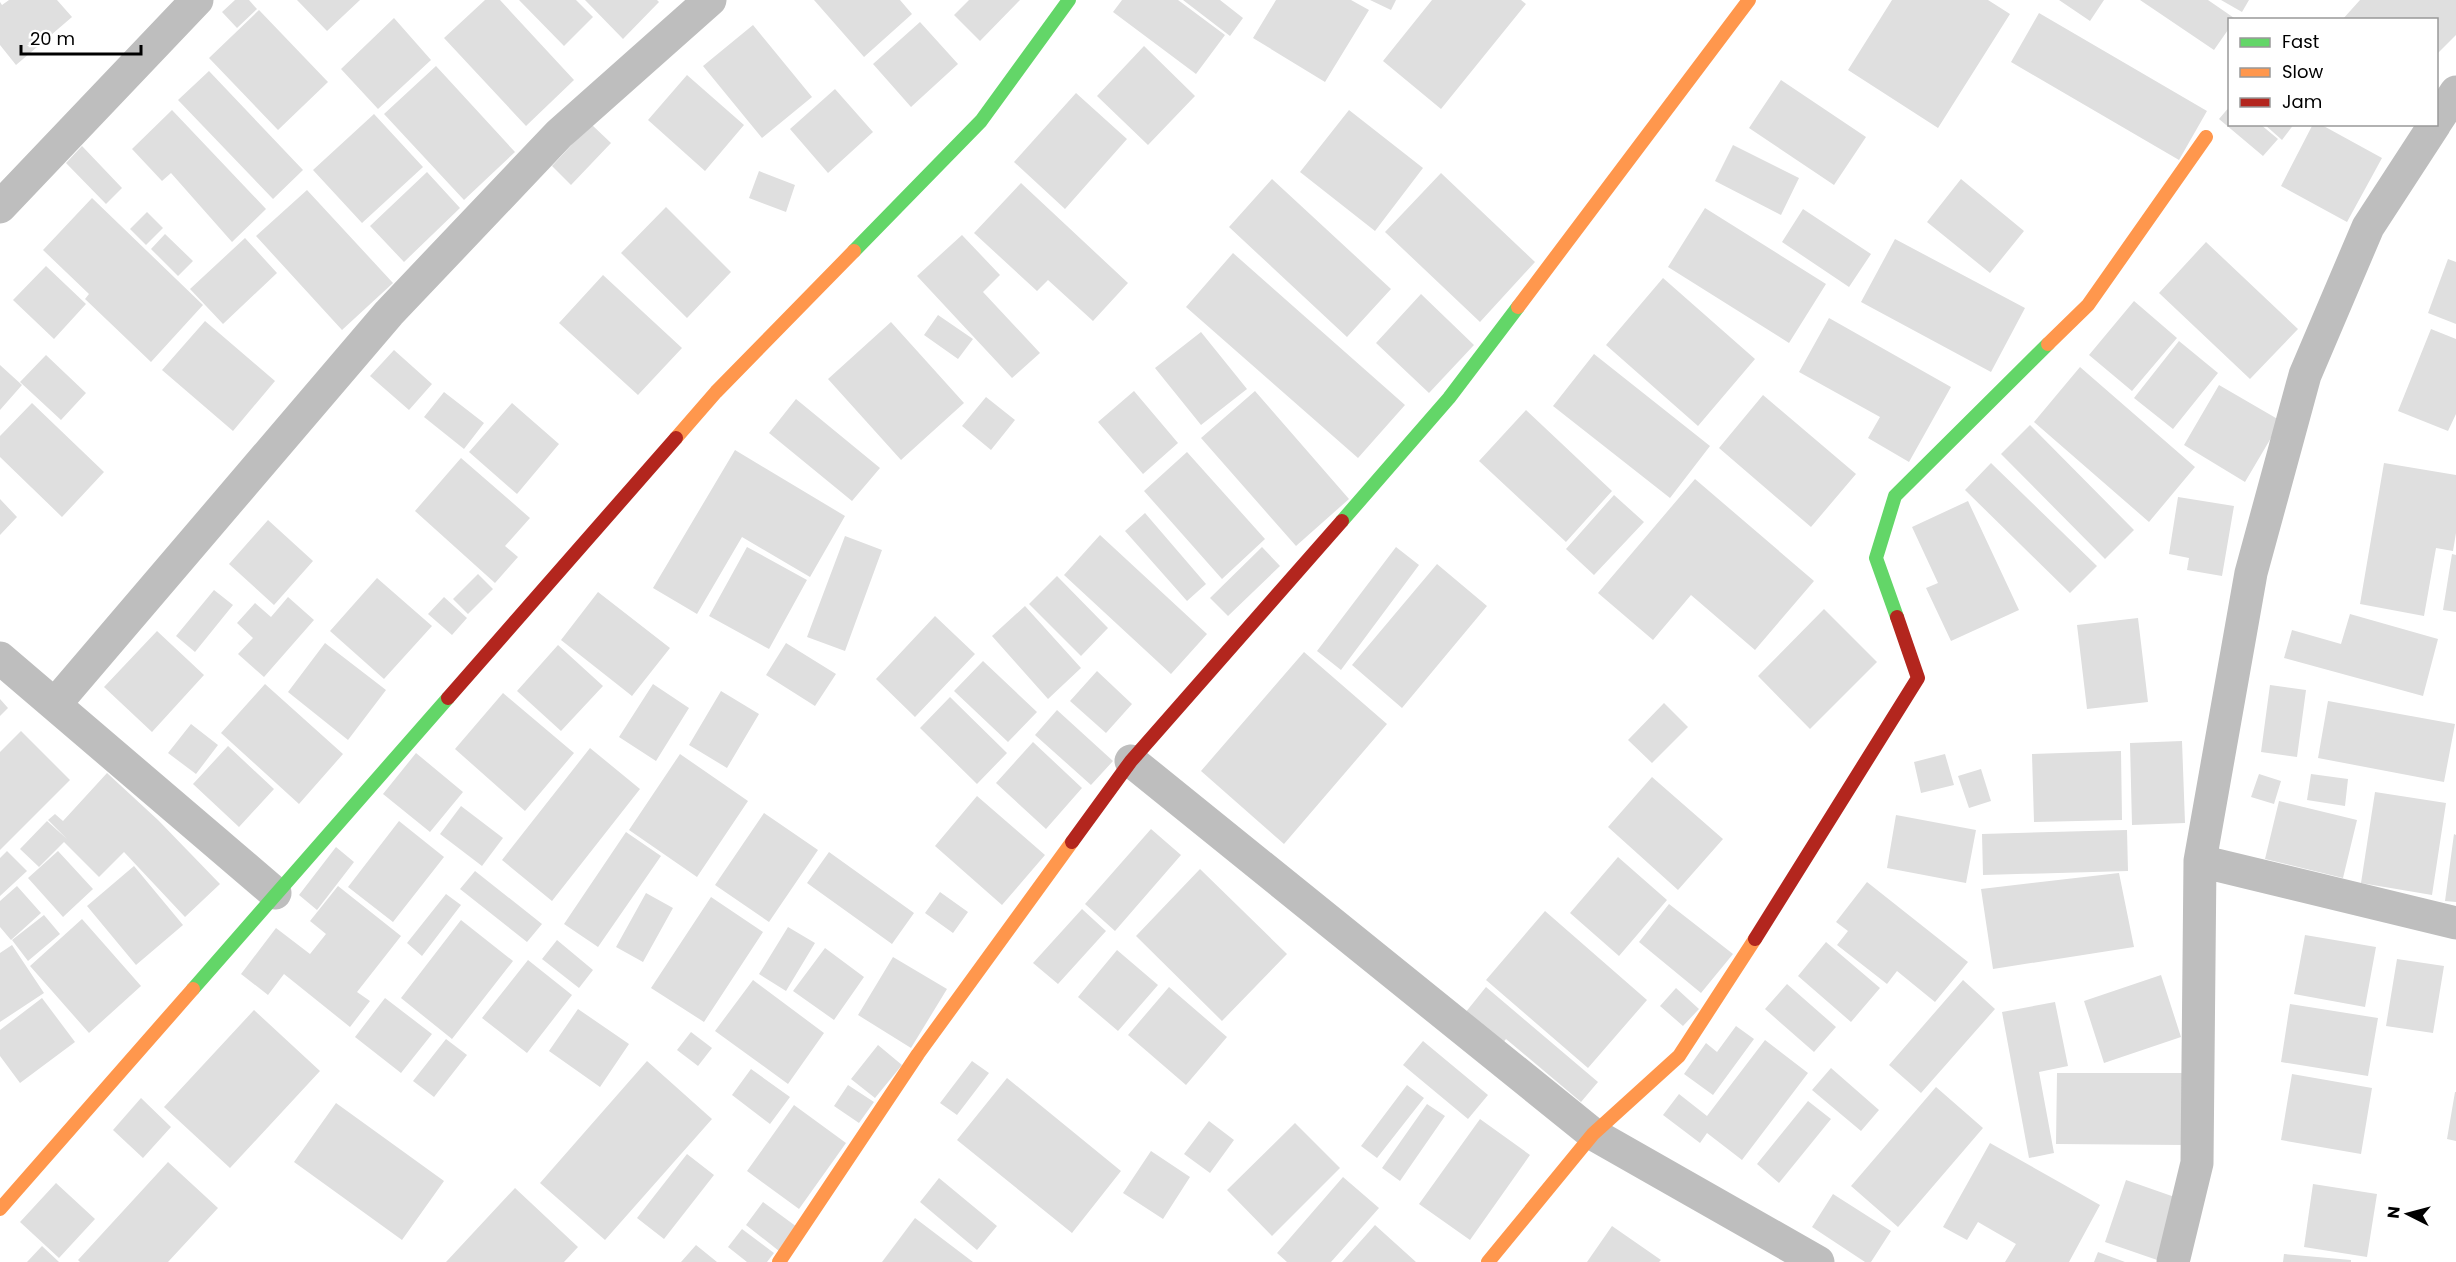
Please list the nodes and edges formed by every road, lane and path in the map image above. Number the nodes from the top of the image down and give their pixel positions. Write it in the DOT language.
graph roads {
  1 [pos="197,0"];
  2 [pos="710,0"];
  3 [pos="1069,0"];
  4 [pos="1749,0"];
  5 [pos="2456,92"];
  6 [pos="2438,120"];
  7 [pos="2434,126"];
  8 [pos="2206,137"];
  9 [pos="0,207"];
  10 [pos="0,658"];
  11 [pos="56,703"];
  12 [pos="1131,761"];
  13 [pos="2200,861"];
  14 [pos="275,893"];
  15 [pos="2456,924"];
  16 [pos="1593,1134"];
  17 [pos="0,1209"];
  18 [pos="779,1262"];
  19 [pos="1488,1262"];
  20 [pos="1818,1262"];
  21 [pos="2173,1262"];
  1 -- 9 [label="street"];
  2 -- 11 [label="street"];
  3 -- 14 [label="street"];
  4 -- 12 [label="street"];
  5 -- 6 [label="street"];
  7 -- 13 [label="street"];
  8 -- 16 [label="street"];
  10 -- 11 [label="street"];
  11 -- 14 [label="street"];
  12 -- 16 [label="street"];
  12 -- 18 [label="street"];
  13 -- 15 [label="street"];
  13 -- 21 [label="street"];
  14 -- 17 [label="street"];
  16 -- 19 [label="street"];
  16 -- 20 [label="street"];
}
